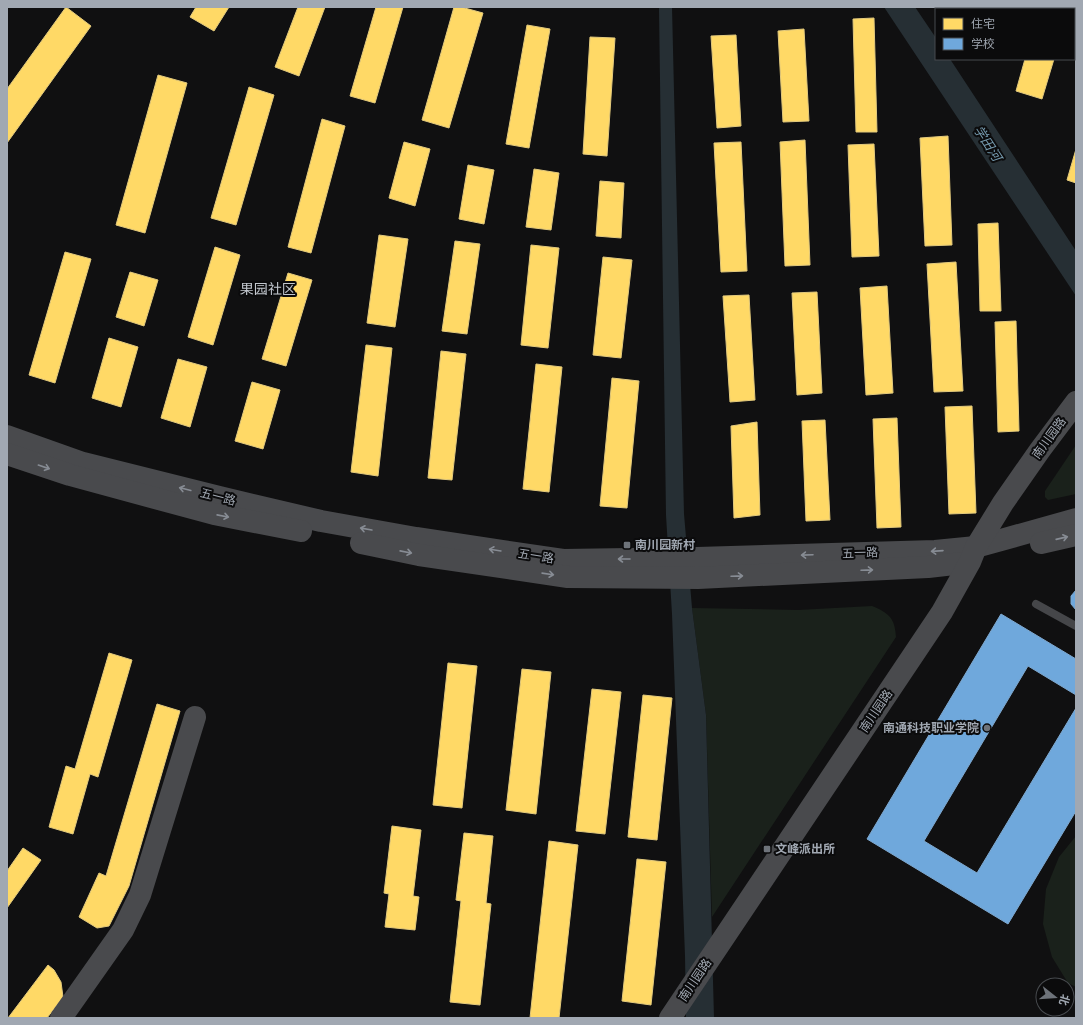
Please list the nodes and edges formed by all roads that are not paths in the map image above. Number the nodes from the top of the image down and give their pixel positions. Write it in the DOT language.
graph roads {
  1 [pos="1076,402"];
  2 [pos="7,436"];
  3 [pos="7,454"];
  4 [pos="1076,519"];
  5 [pos="1076,535"];
  6 [pos="973,555"];
  7 [pos="663,568"];
  8 [pos="1036,604"];
  9 [pos="1076,626"];
  10 [pos="195,717"];
  11 [pos="672,1014"];
  12 [pos="61,1018"];
  1 -- 6 [label="main road, 南川园路"];
  7 -- 2 [label="main road, 五一路, one-way"];
  3 -- 7 [label="main road, 五一路, one-way"];
  4 -- 6 [label="main road, 五一路"];
  6 -- 5 [label="main road, 五一路, one-way"];
  6 -- 7 [label="main road, 五一路"];
  6 -- 11 [label="main road, 南川园路"];
  8 -- 9 [label="lane"];
  10 -- 12 [label="main road"];
}
